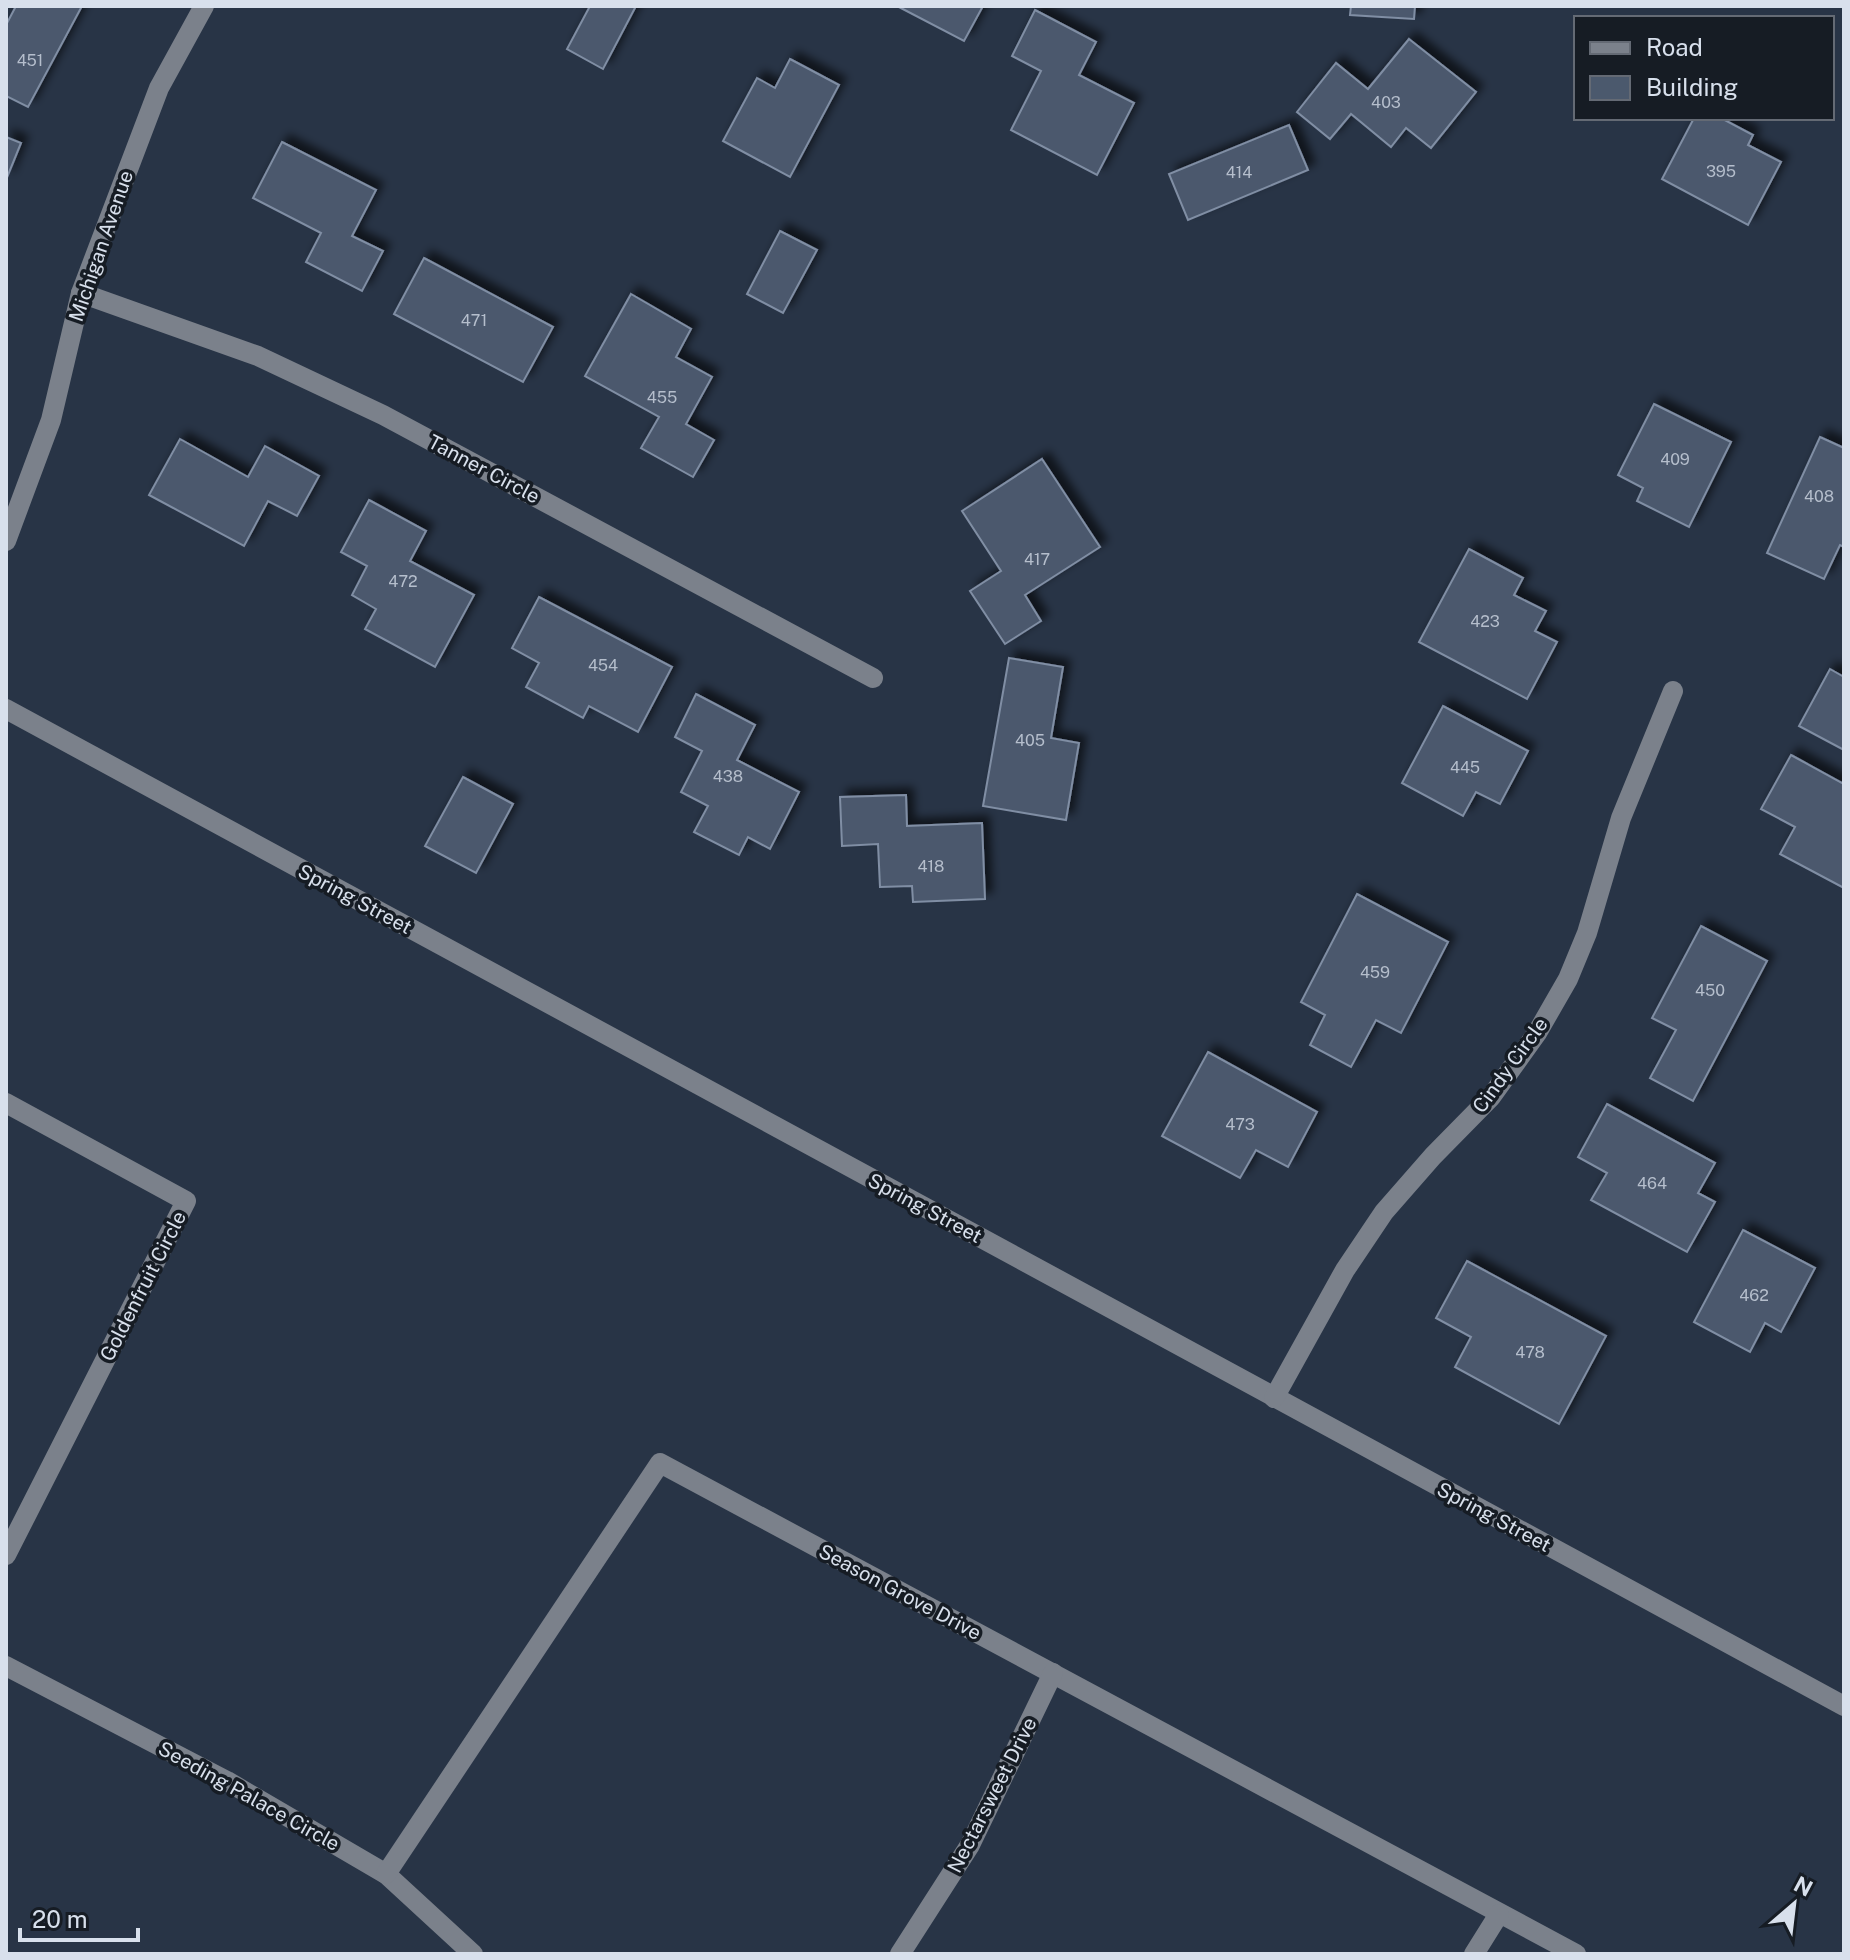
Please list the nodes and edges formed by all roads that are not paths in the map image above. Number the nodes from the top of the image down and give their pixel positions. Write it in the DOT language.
graph roads {
  1 [pos="204,6"];
  2 [pos="81,293"];
  3 [pos="6,541"];
  4 [pos="873,678"];
  5 [pos="1673,691"];
  6 [pos="6,709"];
  7 [pos="6,1103"];
  8 [pos="1274,1398"];
  9 [pos="6,1555"];
  10 [pos="6,1666"];
  11 [pos="1053,1673"];
  12 [pos="1844,1706"];
  13 [pos="386,1874"];
  14 [pos="1499,1914"];
  15 [pos="473,1954"];
  16 [pos="900,1954"];
  17 [pos="1474,1954"];
  18 [pos="1576,1954"];
  1 -- 2 [label="street, Michigan Avenue"];
  2 -- 3 [label="street, Michigan Avenue"];
  2 -- 4 [label="street, Tanner Circle"];
  5 -- 8 [label="street, Cindy Circle"];
  6 -- 8 [label="street, Spring Street"];
  7 -- 9 [label="street, Goldenfruit Circle"];
  8 -- 12 [label="street, Spring Street"];
  10 -- 13 [label="street, Seeding Palace Circle"];
  11 -- 13 [label="street, Season Grove Drive"];
  11 -- 14 [label="street, Season Grove Drive"];
  11 -- 16 [label="street, Nectarsweet Drive"];
  13 -- 15 [label="street, Seeding Palace Circle"];
  14 -- 17 [label="street"];
  14 -- 18 [label="street, Season Grove Drive"];
}
